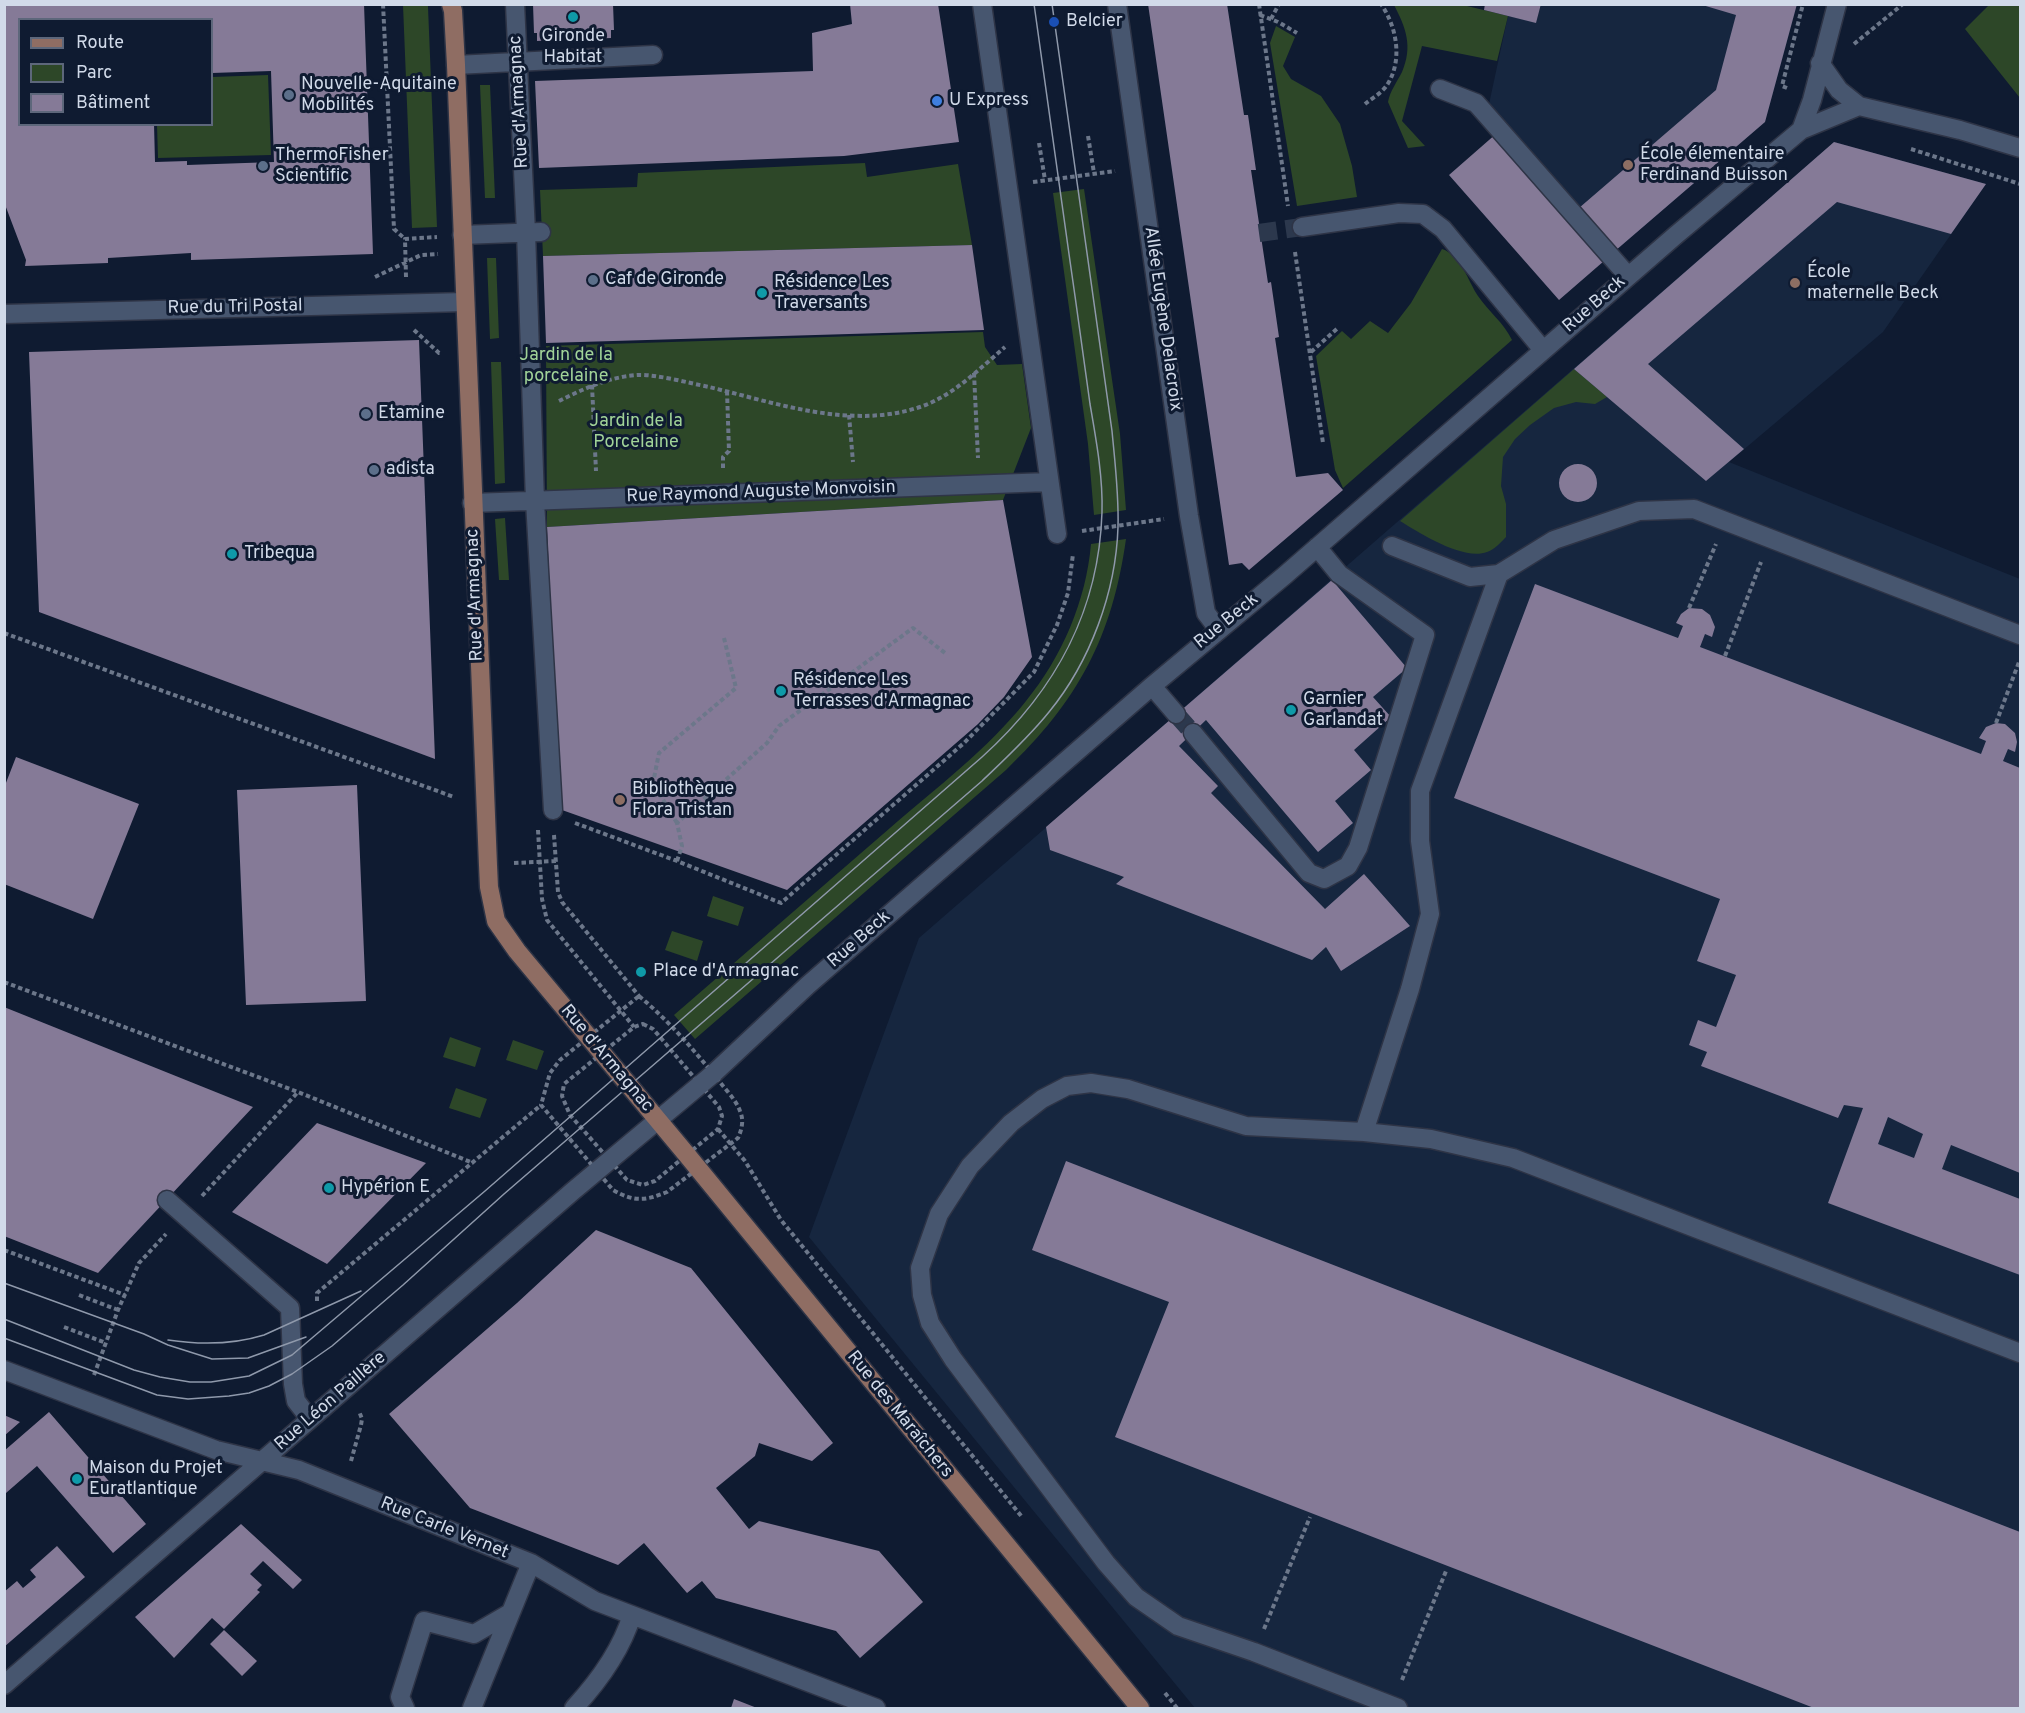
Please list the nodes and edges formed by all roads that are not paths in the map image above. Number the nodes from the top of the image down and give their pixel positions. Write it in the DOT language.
graph roads {
  1 [pos="515,4"];
  2 [pos="982,4"];
  3 [pos="1117,4"];
  4 [pos="1837,4"];
  5 [pos="452,8"];
  6 [pos="653,55"];
  7 [pos="517,62"];
  8 [pos="1820,63"];
  9 [pos="456,65"];
  10 [pos="1440,89"];
  11 [pos="1859,106"];
  12 [pos="1801,130"];
  13 [pos="2020,148"];
  14 [pos="1302,227"];
  15 [pos="534,232"];
  16 [pos="463,244"];
  17 [pos="1628,276"];
  18 [pos="465,302"];
  19 [pos="4,314"];
  20 [pos="1544,350"];
  21 [pos="1049,482"];
  22 [pos="536,501"];
  23 [pos="472,503"];
  24 [pos="1064,533"];
  25 [pos="1392,546"];
  26 [pos="1317,547"];
  27 [pos="1499,574"];
  28 [pos="1218,629"];
  29 [pos="2020,635"];
  30 [pos="1152,686"];
  31 [pos="1176,714"];
  32 [pos="1192,733"];
  33 [pos="552,817"];
  34 [pos="658,1121"];
  35 [pos="1364,1132"];
  36 [pos="167,1200"];
  37 [pos="2020,1353"];
  38 [pos="4,1370"];
  39 [pos="310,1419"];
  40 [pos="262,1462"];
  41 [pos="531,1563"];
  42 [pos="510,1613"];
  43 [pos="632,1615"];
  44 [pos="4,1685"];
  45 [pos="1395,1707"];
  46 [pos="405,1708"];
  47 [pos="472,1708"];
  48 [pos="574,1708"];
  49 [pos="876,1708"];
  50 [pos="1140,1708"];
  1 -- 7 [label="street, Rue d'Armagnac"];
  2 -- 21 [label="street"];
  3 -- 28 [label="street, Allée Eugène Delacroix"];
  4 -- 8 [label="street, Rue Beck"];
  5 -- 9 [label="main road, Rue d'Armagnac"];
  6 -- 7 [label="street"];
  7 -- 9 [label="street"];
  7 -- 15 [label="street, Rue d'Armagnac"];
  8 -- 11 [label="street"];
  8 -- 12 [label="street, Rue Beck"];
  9 -- 16 [label="main road, Rue d'Armagnac"];
  10 -- 17 [label="street"];
  11 -- 12 [label="street, Rue Beck"];
  11 -- 13 [label="street"];
  12 -- 17 [label="street, Rue Beck"];
  14 -- 20 [label="street"];
  15 -- 16 [label="street"];
  15 -- 22 [label="street, Rue d'Armagnac"];
  16 -- 18 [label="main road, Rue d'Armagnac"];
  17 -- 20 [label="street, Rue Beck"];
  18 -- 19 [label="street, Rue du Tri Postal"];
  18 -- 23 [label="main road, Rue d'Armagnac"];
  20 -- 26 [label="street, Rue Beck"];
  21 -- 22 [label="street, Rue Raymond Auguste Monvoisin"];
  21 -- 24 [label="street"];
  22 -- 23 [label="street, Rue Raymond Auguste Monvoisin"];
  22 -- 33 [label="street, Rue d'Armagnac"];
  23 -- 34 [label="main road, Rue d'Armagnac"];
  25 -- 27 [label="street"];
  26 -- 28 [label="street, Rue Beck"];
  26 -- 32 [label="street"];
  27 -- 29 [label="street"];
  27 -- 35 [label="street"];
  28 -- 30 [label="street, Rue Beck"];
  30 -- 31 [label="street"];
  30 -- 34 [label="street, Rue Beck"];
  34 -- 39 [label="street, Rue Léon Paillère"];
  34 -- 50 [label="main road, Rue des Maraîchers"];
  35 -- 37 [label="street"];
  35 -- 45 [label="street"];
  36 -- 39 [label="street"];
  38 -- 40 [label="street, Rue Carle Vernet"];
  39 -- 40 [label="street, Rue Léon Paillère"];
  40 -- 41 [label="street, Rue Carle Vernet"];
  40 -- 44 [label="street, Rue Léon Paillère"];
  41 -- 42 [label="street"];
  41 -- 43 [label="street, Rue Carle Vernet"];
  42 -- 46 [label="street"];
  42 -- 47 [label="street"];
  43 -- 48 [label="street"];
  43 -- 49 [label="street, Rue Carle Vernet"];
}
